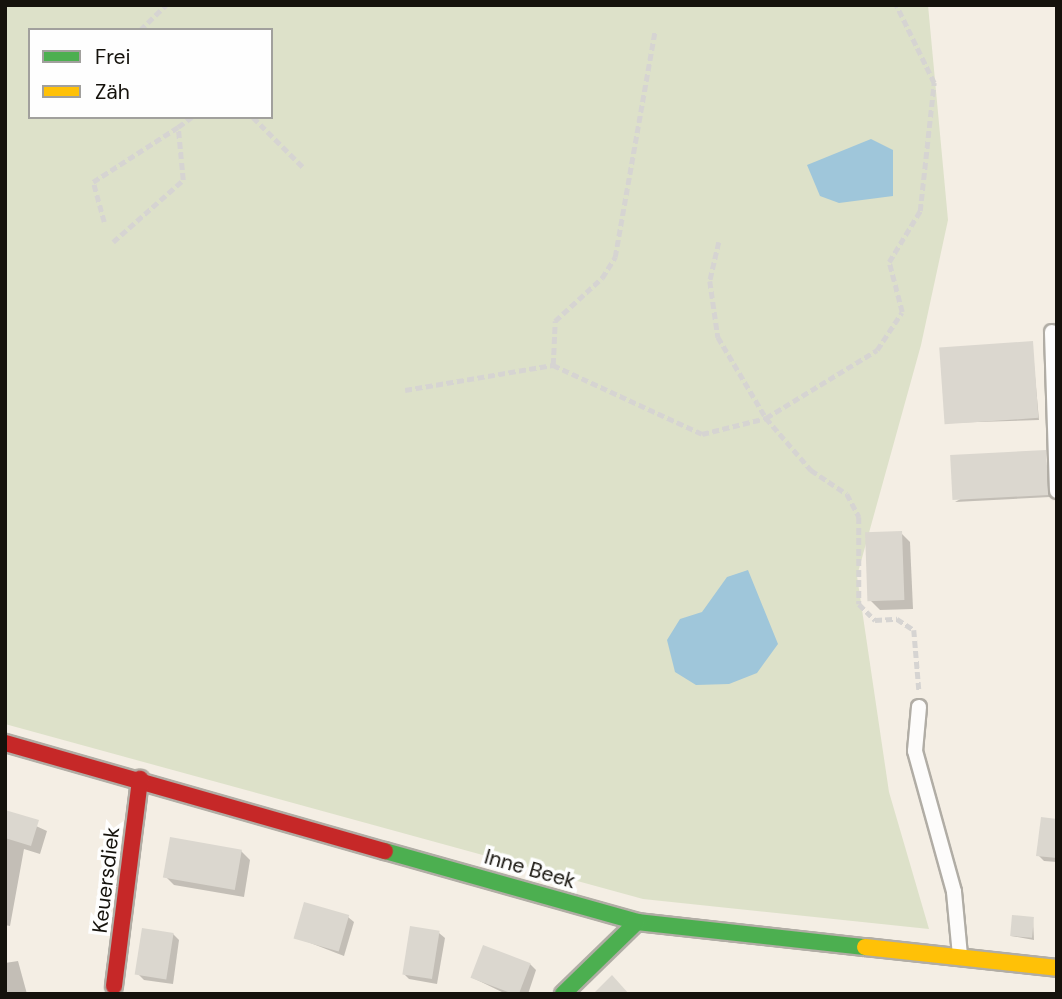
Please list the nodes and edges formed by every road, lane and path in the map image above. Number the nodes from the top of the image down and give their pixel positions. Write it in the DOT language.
graph roads {
  1 [pos="166,5"];
  2 [pos="897,5"];
  3 [pos="142,28"];
  4 [pos="655,31"];
  5 [pos="189,119"];
  6 [pos="255,119"];
  7 [pos="178,127"];
  8 [pos="303,167"];
  9 [pos="104,222"];
  10 [pos="113,242"];
  11 [pos="719,242"];
  12 [pos="1052,332"];
  13 [pos="554,365"];
  14 [pos="405,390"];
  15 [pos="766,418"];
  16 [pos="1057,491"];
  17 [pos="919,691"];
  18 [pos="919,707"];
  19 [pos="5,743"];
  20 [pos="140,779"];
  21 [pos="637,922"];
  22 [pos="960,957"];
  23 [pos="1057,968"];
  24 [pos="114,986"];
  25 [pos="564,994"];
  1 -- 3 [label="path"];
  2 -- 15 [label="path"];
  4 -- 13 [label="path"];
  5 -- 7 [label="path"];
  6 -- 8 [label="path"];
  7 -- 9 [label="path"];
  7 -- 10 [label="path"];
  11 -- 15 [label="path"];
  12 -- 16 [label="lane"];
  13 -- 14 [label="path"];
  13 -- 15 [label="path"];
  15 -- 17 [label="path"];
  18 -- 22 [label="lane"];
  19 -- 20 [label="street, Inne Beek"];
  20 -- 21 [label="street, Inne Beek"];
  20 -- 24 [label="street, Keuersdiek"];
  21 -- 22 [label="street, Inne Beek"];
  21 -- 25 [label="street"];
  22 -- 23 [label="street, Inne Beek"];
}
